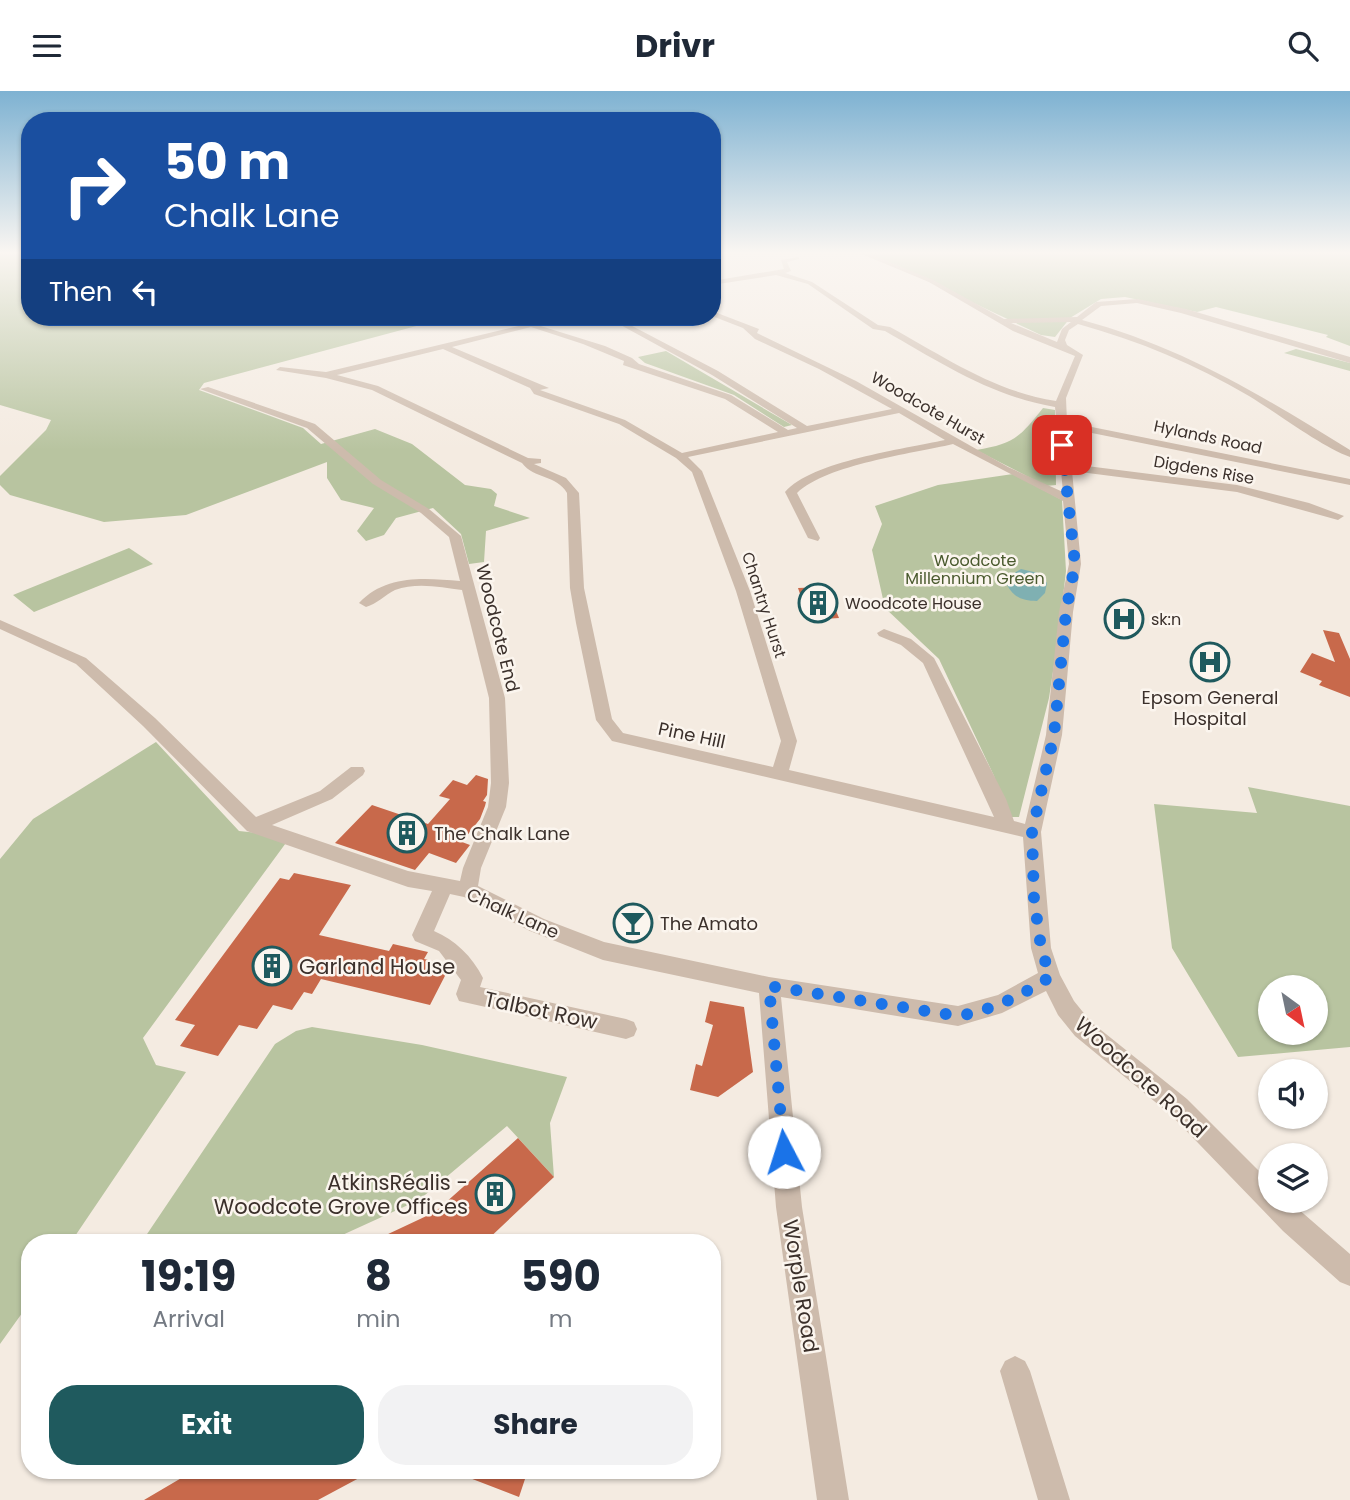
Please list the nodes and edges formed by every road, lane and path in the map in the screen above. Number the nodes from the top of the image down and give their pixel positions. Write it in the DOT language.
graph roads {
  1 [pos="724,319"];
  2 [pos="867,319"];
  3 [pos="997,319"];
  4 [pos="1208,319"];
  5 [pos="1077,320"];
  6 [pos="1001,321"];
  7 [pos="518,326"];
  8 [pos="533,326"];
  9 [pos="627,326"];
  10 [pos="441,345"];
  11 [pos="1063,346"];
  12 [pos="1350,361"];
  13 [pos="280,370"];
  14 [pos="326,375"];
  15 [pos="205,389"];
  16 [pos="1060,405"];
  17 [pos="900,410"];
  18 [pos="1060,424"];
  19 [pos="806,430"];
  20 [pos="787,434"];
  21 [pos="953,441"];
  22 [pos="1350,454"];
  23 [pos="680,456"];
  24 [pos="1063,467"];
  25 [pos="1350,482"];
  26 [pos="1068,499"];
  27 [pos="1338,516"];
  28 [pos="814,538"];
  29 [pos="467,586"];
  30 [pos="366,603"];
  31 [pos="0,624"];
  32 [pos="884,633"];
  33 [pos="357,771"];
  34 [pos="779,774"];
  35 [pos="253,826"];
  36 [pos="1007,827"];
  37 [pos="1032,832"];
  38 [pos="443,887"];
  39 [pos="468,890"];
  40 [pos="1050,977"];
  41 [pos="769,986"];
  42 [pos="626,1029"];
  43 [pos="1350,1272"];
  44 [pos="1015,1371"];
  45 [pos="833,1500"];
  46 [pos="1054,1500"];
  1 -- 17 [label="street, Woodcote Hurst"];
  2 -- 16 [label="street"];
  3 -- 6 [label="street"];
  4 -- 12 [label="street"];
  5 -- 6 [label="street"];
  5 -- 11 [label="street"];
  5 -- 22 [label="street"];
  6 -- 11 [label="street"];
  7 -- 10 [label="street"];
  8 -- 20 [label="street"];
  9 -- 19 [label="street"];
  10 -- 14 [label="street"];
  10 -- 23 [label="street, Chantry Hurst"];
  11 -- 16 [label="street, Woodcote Road"];
  13 -- 14 [label="street, Pine Hill"];
  14 -- 34 [label="street, Pine Hill"];
  15 -- 29 [label="street, Woodcote End"];
  16 -- 18 [label="street, Woodcote Road"];
  17 -- 19 [label="street"];
  17 -- 21 [label="street, Woodcote Hurst"];
  18 -- 24 [label="street, Woodcote Road"];
  18 -- 25 [label="street, Hylands Road"];
  19 -- 20 [label="street"];
  20 -- 23 [label="street"];
  21 -- 26 [label="street, Woodcote Hurst"];
  21 -- 28 [label="street"];
  23 -- 34 [label="street, Chantry Hurst"];
  24 -- 26 [label="street, Woodcote Road"];
  24 -- 27 [label="street, Digdens Rise"];
  26 -- 37 [label="street, Woodcote Road"];
  29 -- 30 [label="street"];
  29 -- 39 [label="street, Woodcote End"];
  31 -- 35 [label="street, Chalk Lane"];
  32 -- 36 [label="street"];
  33 -- 35 [label="street"];
  34 -- 36 [label="street, Pine Hill"];
  35 -- 38 [label="street, Chalk Lane"];
  36 -- 37 [label="street, Pine Hill"];
  37 -- 40 [label="street, Woodcote Road"];
  38 -- 39 [label="street, Chalk Lane"];
  38 -- 42 [label="street, Talbot Row"];
  39 -- 41 [label="street, Chalk Lane"];
  40 -- 41 [label="street, Chalk Lane"];
  40 -- 43 [label="street, Woodcote Road"];
  41 -- 45 [label="street, Worple Road"];
  44 -- 46 [label="street"];
}
